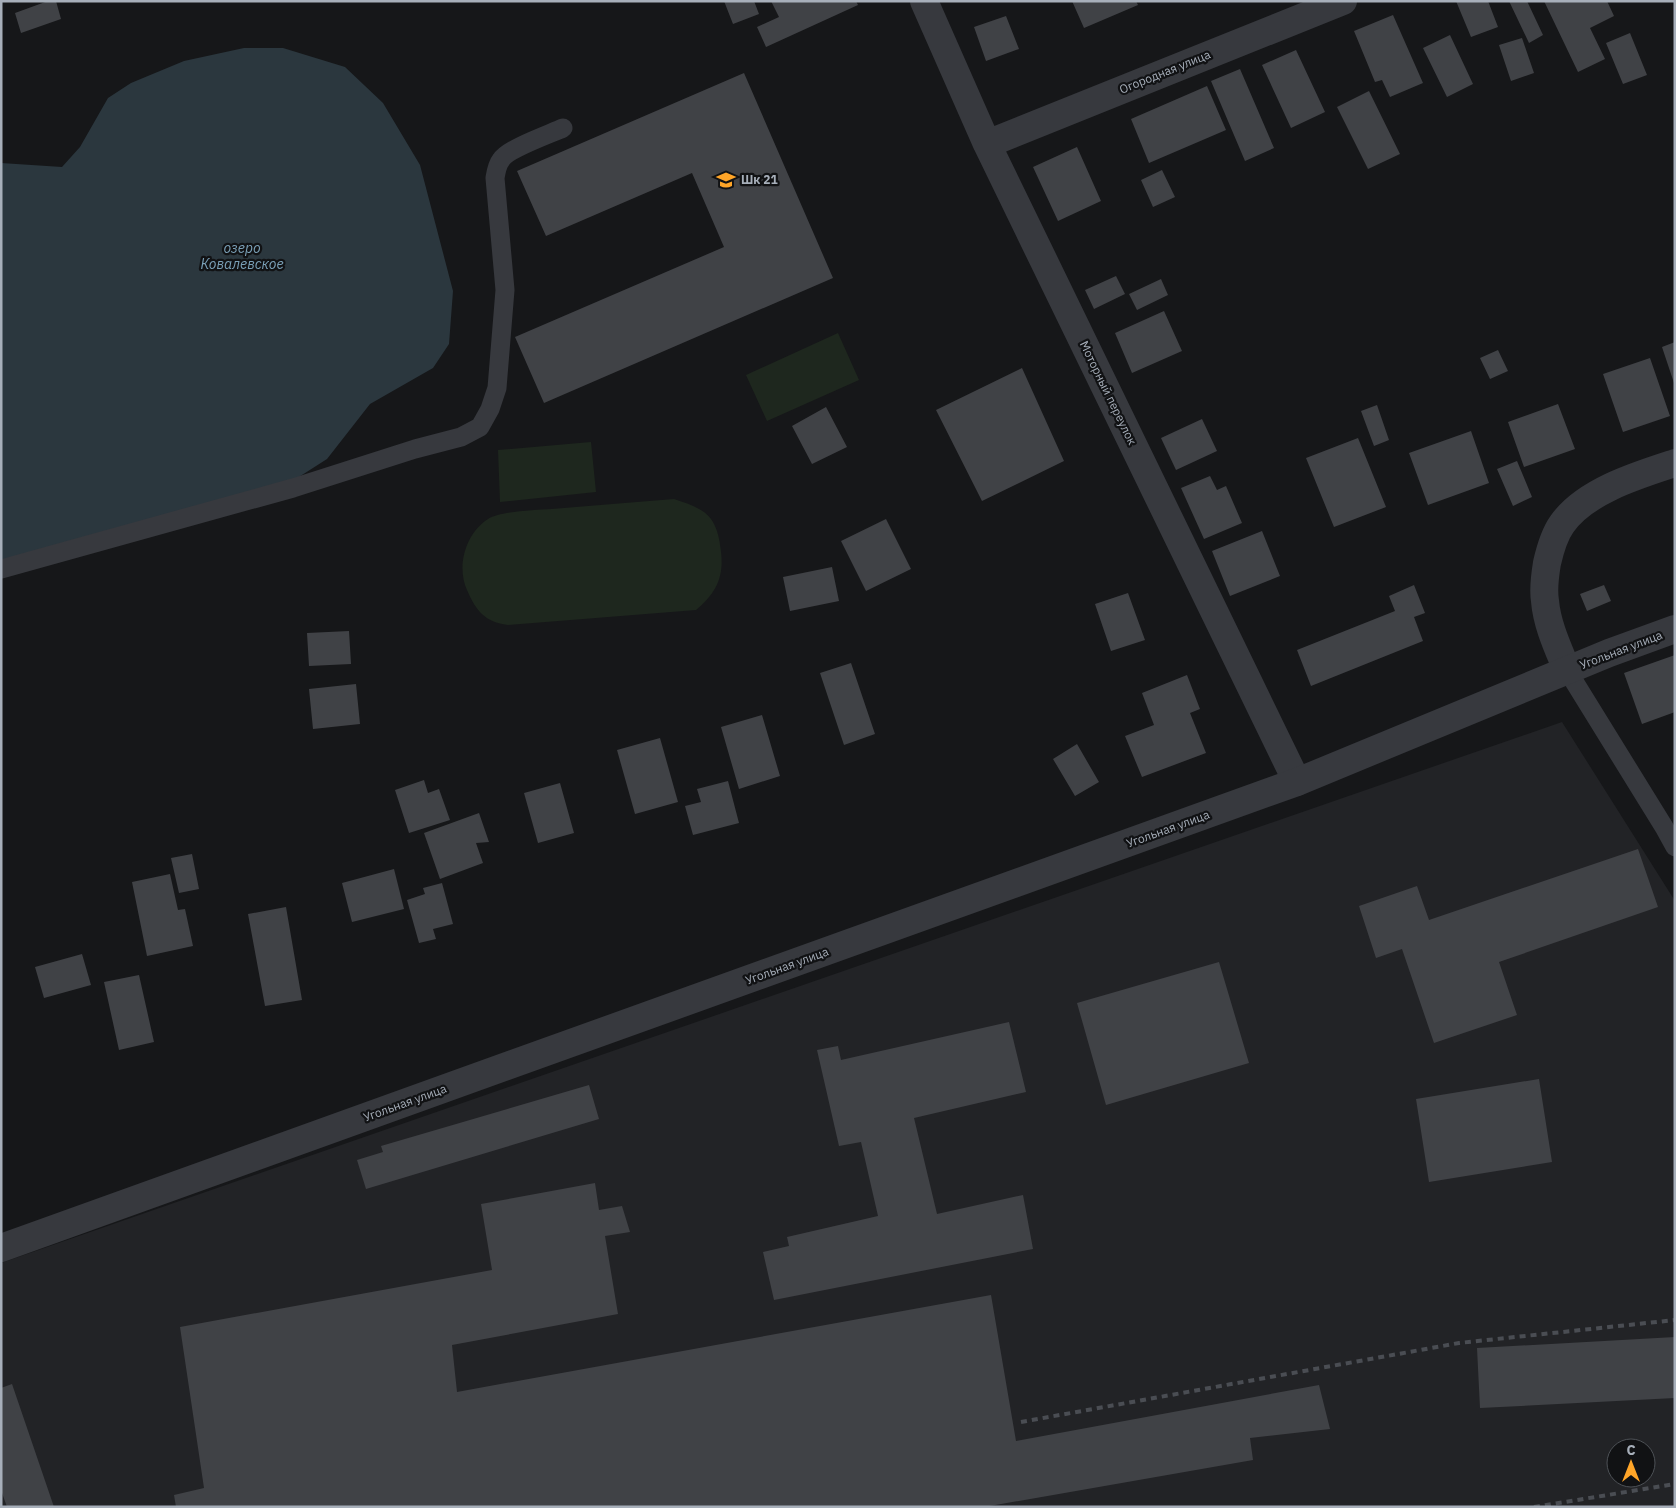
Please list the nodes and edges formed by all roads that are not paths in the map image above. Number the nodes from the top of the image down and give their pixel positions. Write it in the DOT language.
graph roads {
  1 [pos="924,1"];
  2 [pos="1343,1"];
  3 [pos="563,128"];
  4 [pos="987,144"];
  5 [pos="1675,463"];
  6 [pos="1,569"];
  7 [pos="1675,629"];
  8 [pos="1567,670"];
  9 [pos="1297,782"];
  10 [pos="1675,847"];
  11 [pos="1,1248"];
  1 -- 4 [label="street, Моторный переулок"];
  2 -- 4 [label="street, Огородная улица"];
  3 -- 6 [label="lane"];
  4 -- 9 [label="street, Моторный переулок"];
  5 -- 8 [label="street, Угольная улица"];
  7 -- 8 [label="street, Угольная улица"];
  8 -- 9 [label="street, Угольная улица"];
  8 -- 10 [label="lane"];
  9 -- 11 [label="street, Угольная улица"];
}
